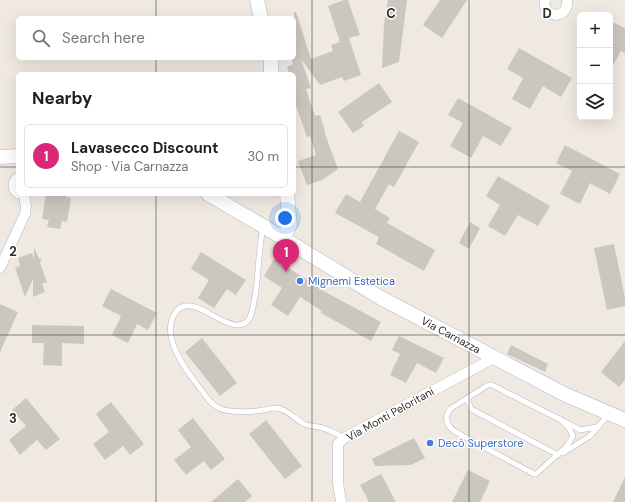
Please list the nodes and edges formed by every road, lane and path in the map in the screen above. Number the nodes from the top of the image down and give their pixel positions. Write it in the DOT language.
graph roads {
  1 [pos="257,0"];
  2 [pos="545,0"];
  3 [pos="567,0"];
  4 [pos="261,16"];
  5 [pos="271,60"];
  6 [pos="271,72"];
  7 [pos="16,156"];
  8 [pos="0,157"];
  9 [pos="16,180"];
  10 [pos="16,192"];
  11 [pos="25,196"];
  12 [pos="211,196"];
  13 [pos="287,196"];
  14 [pos="261,225"];
  15 [pos="284,238"];
  16 [pos="0,268"];
  17 [pos="494,358"];
  18 [pos="469,397"];
  19 [pos="610,413"];
  20 [pos="560,419"];
  21 [pos="625,420"];
  22 [pos="597,427"];
  23 [pos="344,438"];
  24 [pos="558,455"];
  25 [pos="341,502"];
  1 -- 4 [label="main road"];
  2 -- 3 [label="street"];
  5 -- 6 [label="main road"];
  7 -- 8 [label="main road"];
  9 -- 10 [label="street"];
  11 -- 16 [label="street"];
  12 -- 14 [label="main road, Via Carnazza"];
  13 -- 15 [label="main road"];
  14 -- 15 [label="main road, Via Carnazza"];
  14 -- 23 [label="lane"];
  15 -- 17 [label="main road, Via Carnazza"];
  17 -- 19 [label="main road, Via Carnazza"];
  17 -- 23 [label="street, Via Monti Peloritani"];
  18 -- 20 [label="lane"];
  18 -- 24 [label="lane"];
  18 -- 24 [label="lane"];
  19 -- 21 [label="main road, Via Carnazza"];
  19 -- 22 [label="lane"];
  20 -- 22 [label="lane"];
  20 -- 24 [label="lane"];
  22 -- 24 [label="lane"];
  23 -- 25 [label="street, Via Monti Peloritani"];
}
